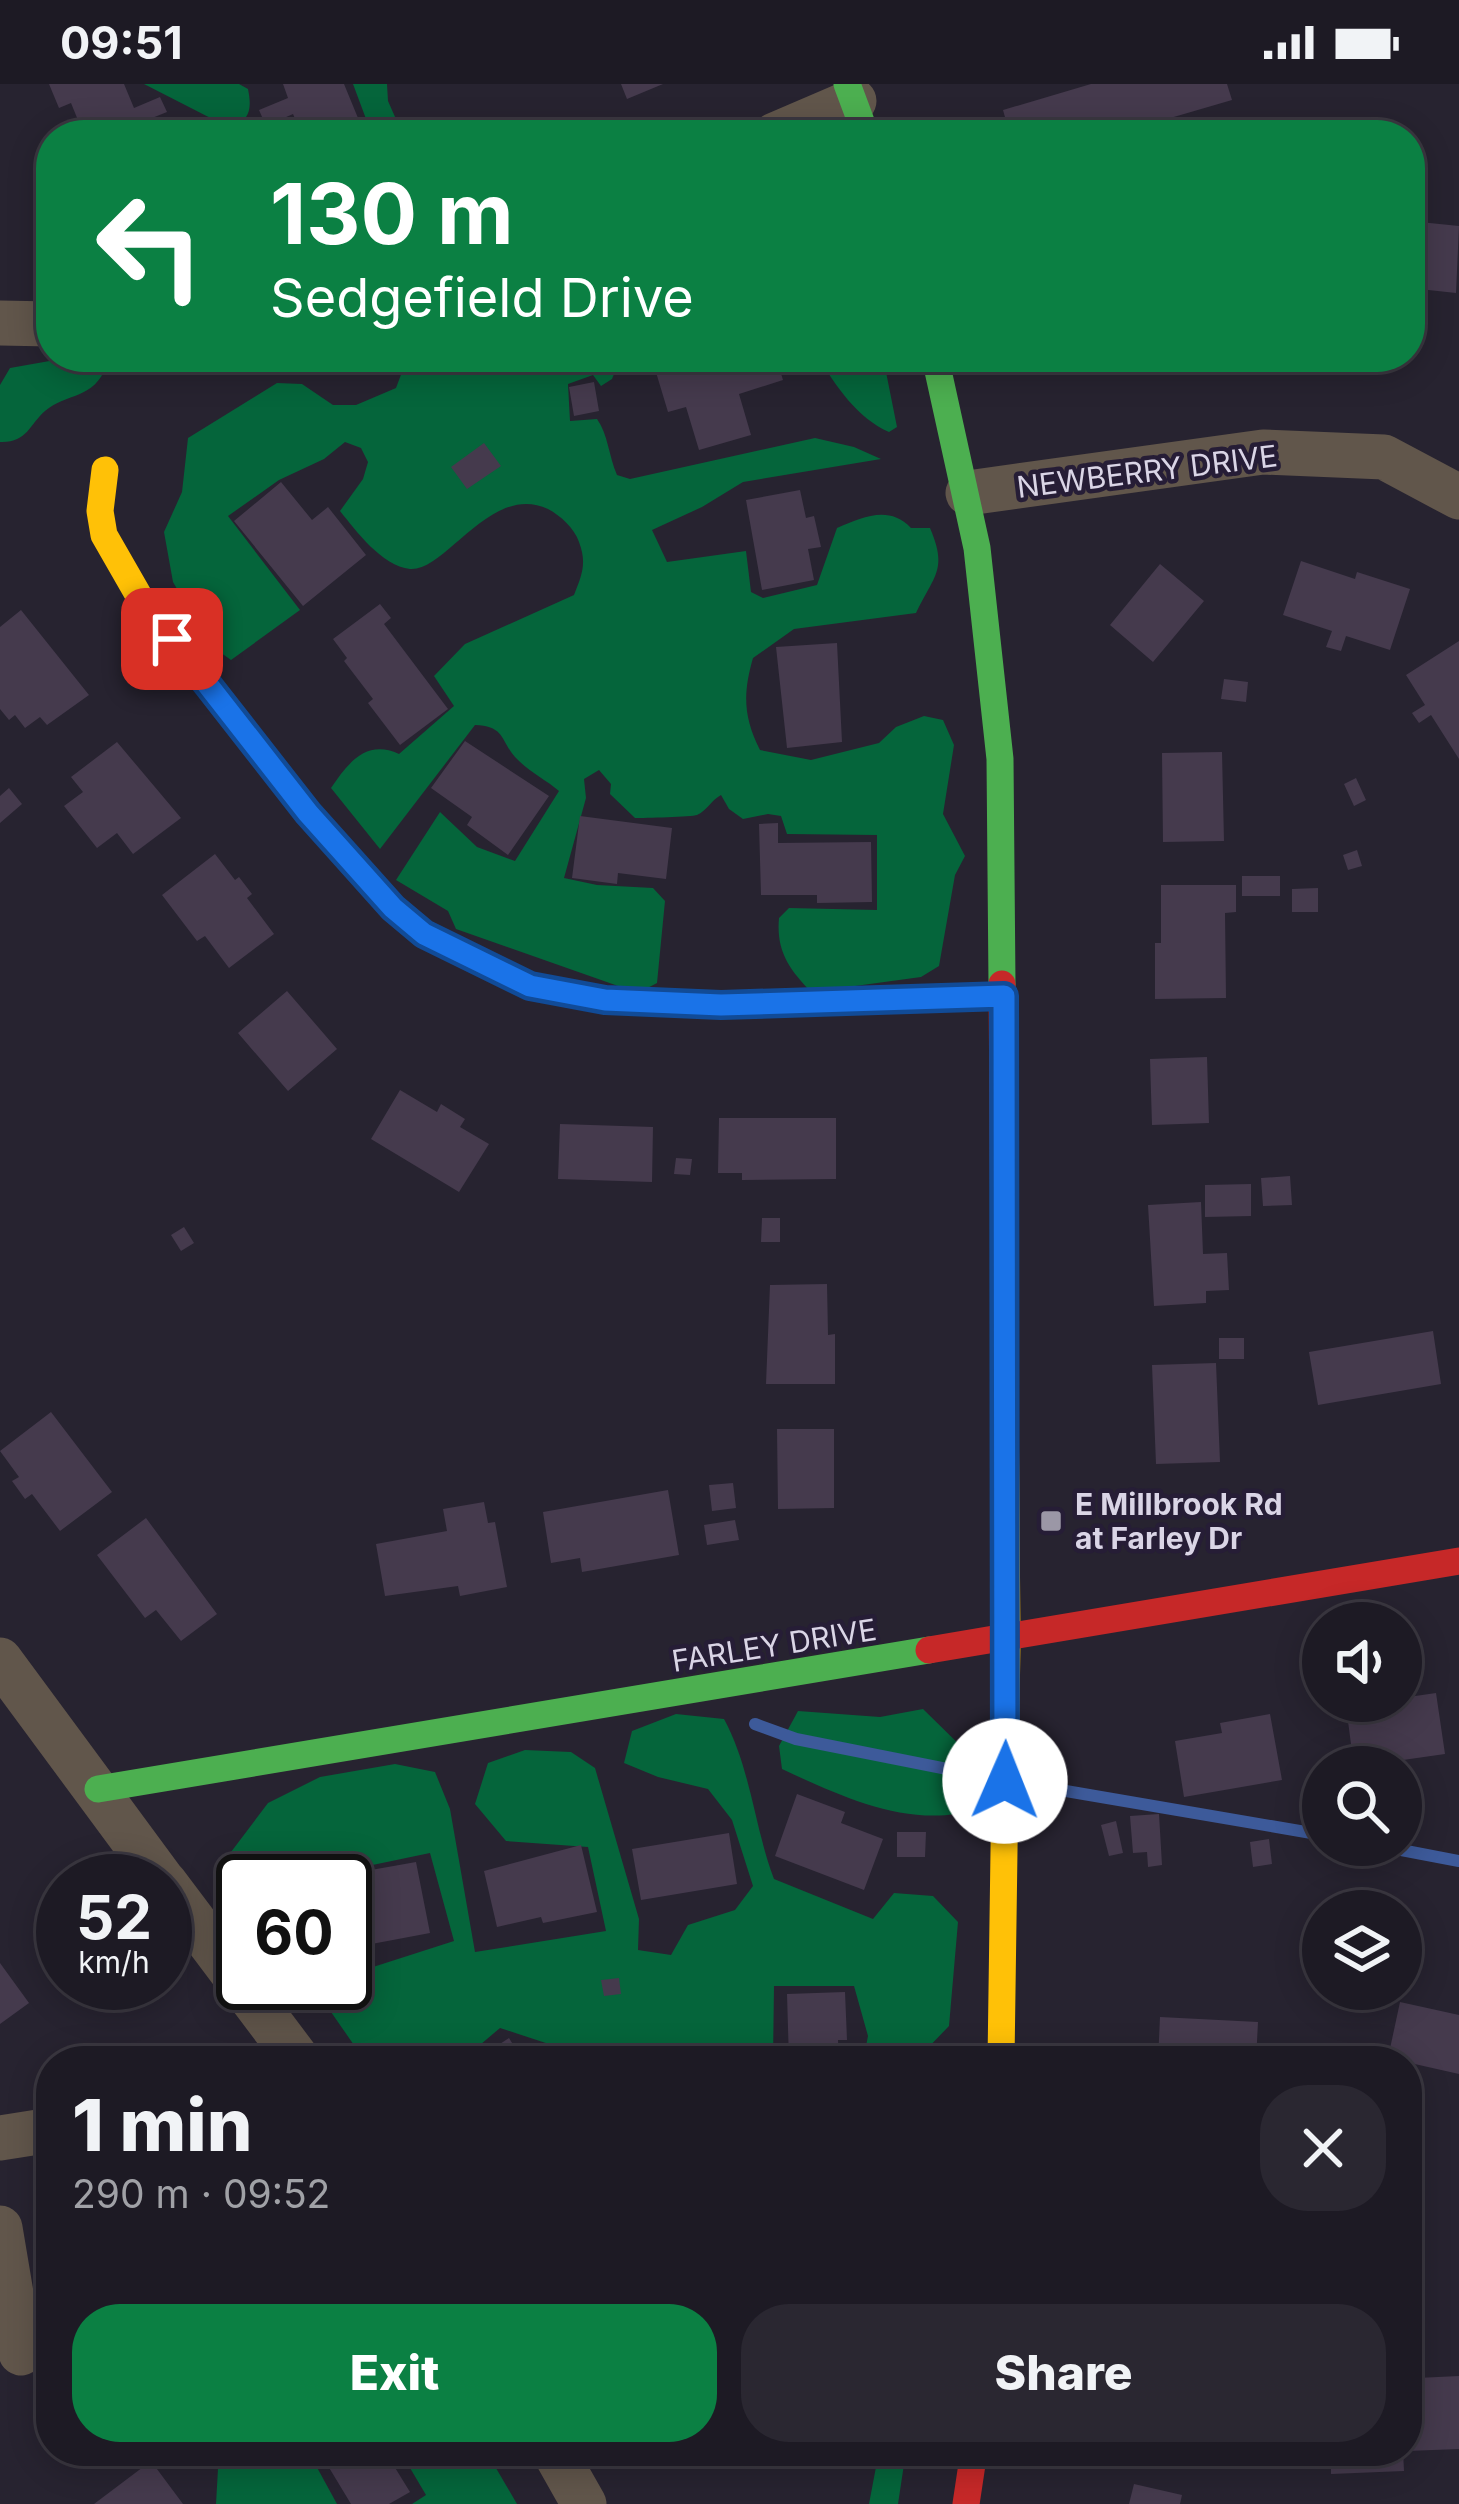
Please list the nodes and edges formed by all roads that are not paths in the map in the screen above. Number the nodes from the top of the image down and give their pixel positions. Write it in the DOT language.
graph roads {
  1 [pos="856,107"];
  2 [pos="818,120"];
  3 [pos="0,323"];
  4 [pos="36,324"];
  5 [pos="939,372"];
  6 [pos="105,470"];
  7 [pos="968,494"];
  8 [pos="1459,497"];
  9 [pos="1004,996"];
  10 [pos="1459,1561"];
  11 [pos="1007,1640"];
  12 [pos="0,1660"];
  13 [pos="98,1789"];
  14 [pos="144,1854"];
  15 [pos="192,1919"];
  16 [pos="288,2046"];
  17 [pos="1001,2046"];
  18 [pos="36,2132"];
  19 [pos="0,2138"];
  20 [pos="0,2228"];
  21 [pos="21,2353"];
  22 [pos="562,2466"];
  23 [pos="972,2466"];
  24 [pos="584,2504"];
  25 [pos="966,2504"];
  1 -- 2 [label="street"];
  3 -- 4 [label="street"];
  5 -- 7 [label="street"];
  6 -- 9 [label="street"];
  7 -- 8 [label="street, NEWBERRY DRIVE"];
  7 -- 9 [label="street"];
  9 -- 11 [label="street"];
  10 -- 11 [label="street, FARLEY DRIVE"];
  11 -- 13 [label="street, FARLEY DRIVE"];
  11 -- 17 [label="street"];
  12 -- 13 [label="street"];
  13 -- 14 [label="street"];
  15 -- 16 [label="street"];
  18 -- 19 [label="street"];
  20 -- 21 [label="street"];
  22 -- 24 [label="street"];
  23 -- 25 [label="street"];
}
